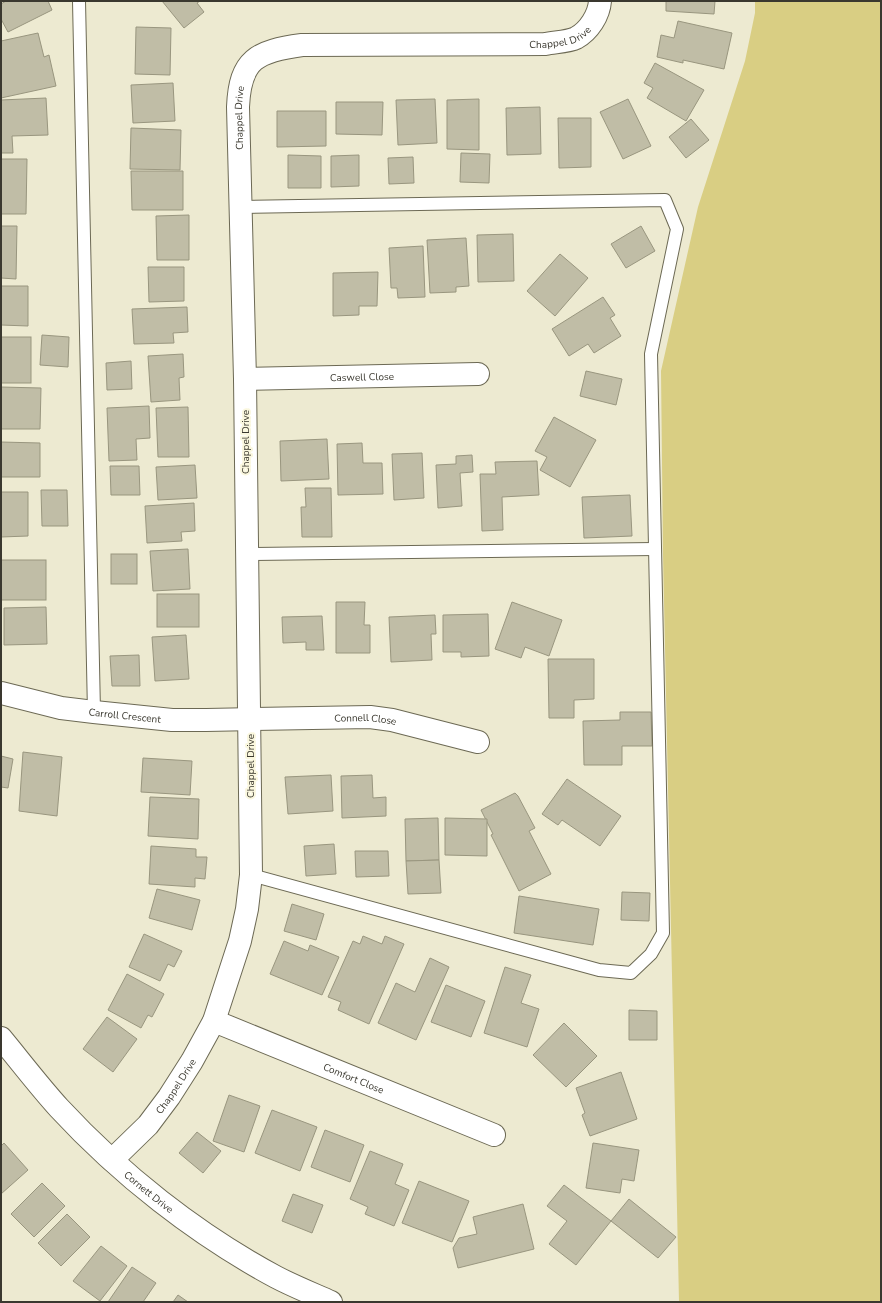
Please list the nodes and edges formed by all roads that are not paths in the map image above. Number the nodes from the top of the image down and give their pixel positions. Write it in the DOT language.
graph roads {
  1 [pos="79,1"];
  2 [pos="600,1"];
  3 [pos="240,207"];
  4 [pos="478,374"];
  5 [pos="245,378"];
  6 [pos="655,549"];
  7 [pos="246,554"];
  8 [pos="1,693"];
  9 [pos="94,712"];
  10 [pos="250,719"];
  11 [pos="478,742"];
  12 [pos="251,875"];
  13 [pos="214,1021"];
  14 [pos="1,1038"];
  15 [pos="494,1135"];
  16 [pos="112,1160"];
  17 [pos="331,1302"];
  1 -- 9 [label="lane"];
  2 -- 3 [label="street, Chappel Drive"];
  3 -- 5 [label="street, Chappel Drive"];
  3 -- 6 [label="lane"];
  4 -- 5 [label="street, Caswell Close"];
  5 -- 7 [label="street, Chappel Drive"];
  6 -- 7 [label="lane"];
  6 -- 12 [label="lane"];
  7 -- 10 [label="street, Chappel Drive"];
  8 -- 9 [label="street, Carroll Crescent"];
  9 -- 10 [label="street, Carroll Crescent"];
  10 -- 11 [label="street, Connell Close"];
  10 -- 12 [label="street, Chappel Drive"];
  12 -- 13 [label="street, Chappel Drive"];
  13 -- 15 [label="street, Comfort Close"];
  13 -- 16 [label="street, Chappel Drive"];
  14 -- 16 [label="street, Cornett Drive"];
  16 -- 17 [label="street, Cornett Drive"];
}
